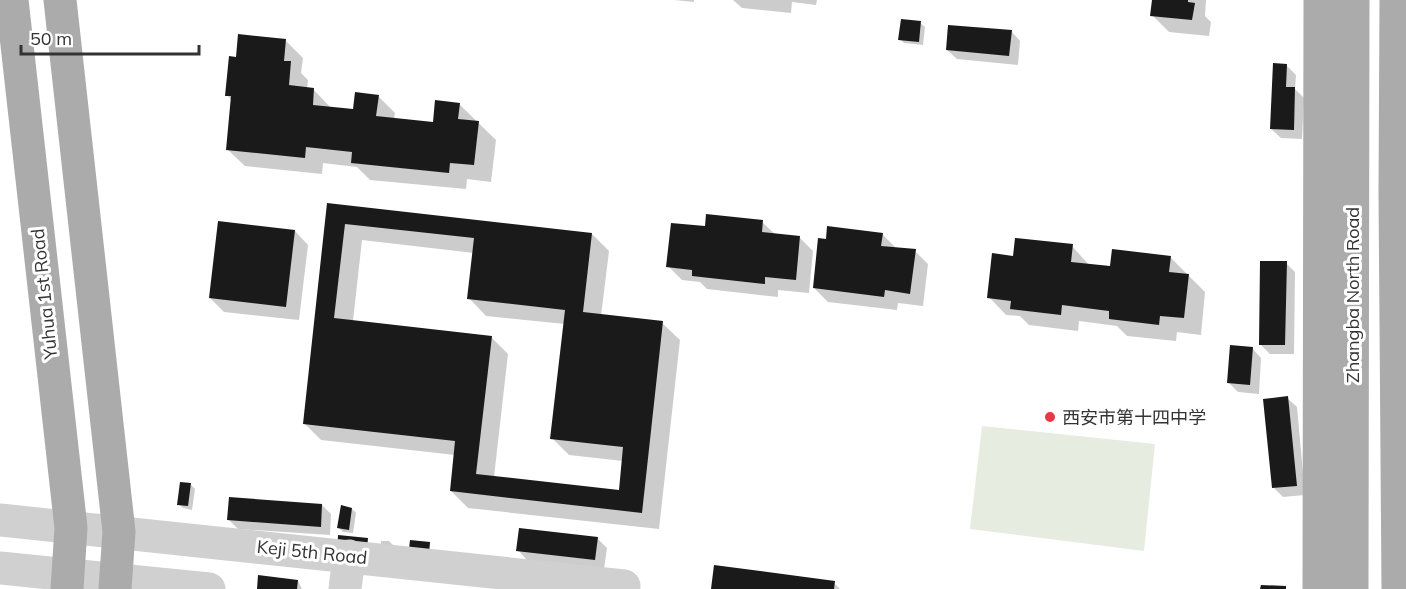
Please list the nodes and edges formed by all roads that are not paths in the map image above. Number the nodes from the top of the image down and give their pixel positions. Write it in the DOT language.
graph roads {
  1 [pos="12,0"];
  2 [pos="60,0"];
  3 [pos="1320,0"];
  4 [pos="1353,0"];
  5 [pos="1396,0"];
  6 [pos="0,520"];
  7 [pos="71,528"];
  8 [pos="119,532"];
  9 [pos="349,556"];
  10 [pos="0,568"];
  11 [pos="68,582"];
  12 [pos="115,584"];
  13 [pos="624,587"];
  14 [pos="209,589"];
  15 [pos="345,589"];
  16 [pos="1319,589"];
  17 [pos="1352,589"];
  18 [pos="1398,589"];
  1 -- 7 [label="main road, Yuhua 1st Road"];
  2 -- 8 [label="main road"];
  3 -- 16 [label="main road"];
  4 -- 17 [label="main road, Zhangba North Road"];
  5 -- 18 [label="main road"];
  6 -- 7 [label="street, Keji 5th Road"];
  7 -- 8 [label="street, Keji 5th Road"];
  7 -- 11 [label="main road, Yuhua 1st Road"];
  8 -- 9 [label="street, Keji 5th Road"];
  8 -- 12 [label="main road"];
  9 -- 13 [label="street, Keji 5th Road"];
  9 -- 15 [label="street"];
  10 -- 11 [label="street"];
  11 -- 12 [label="street"];
  12 -- 14 [label="street"];
}
